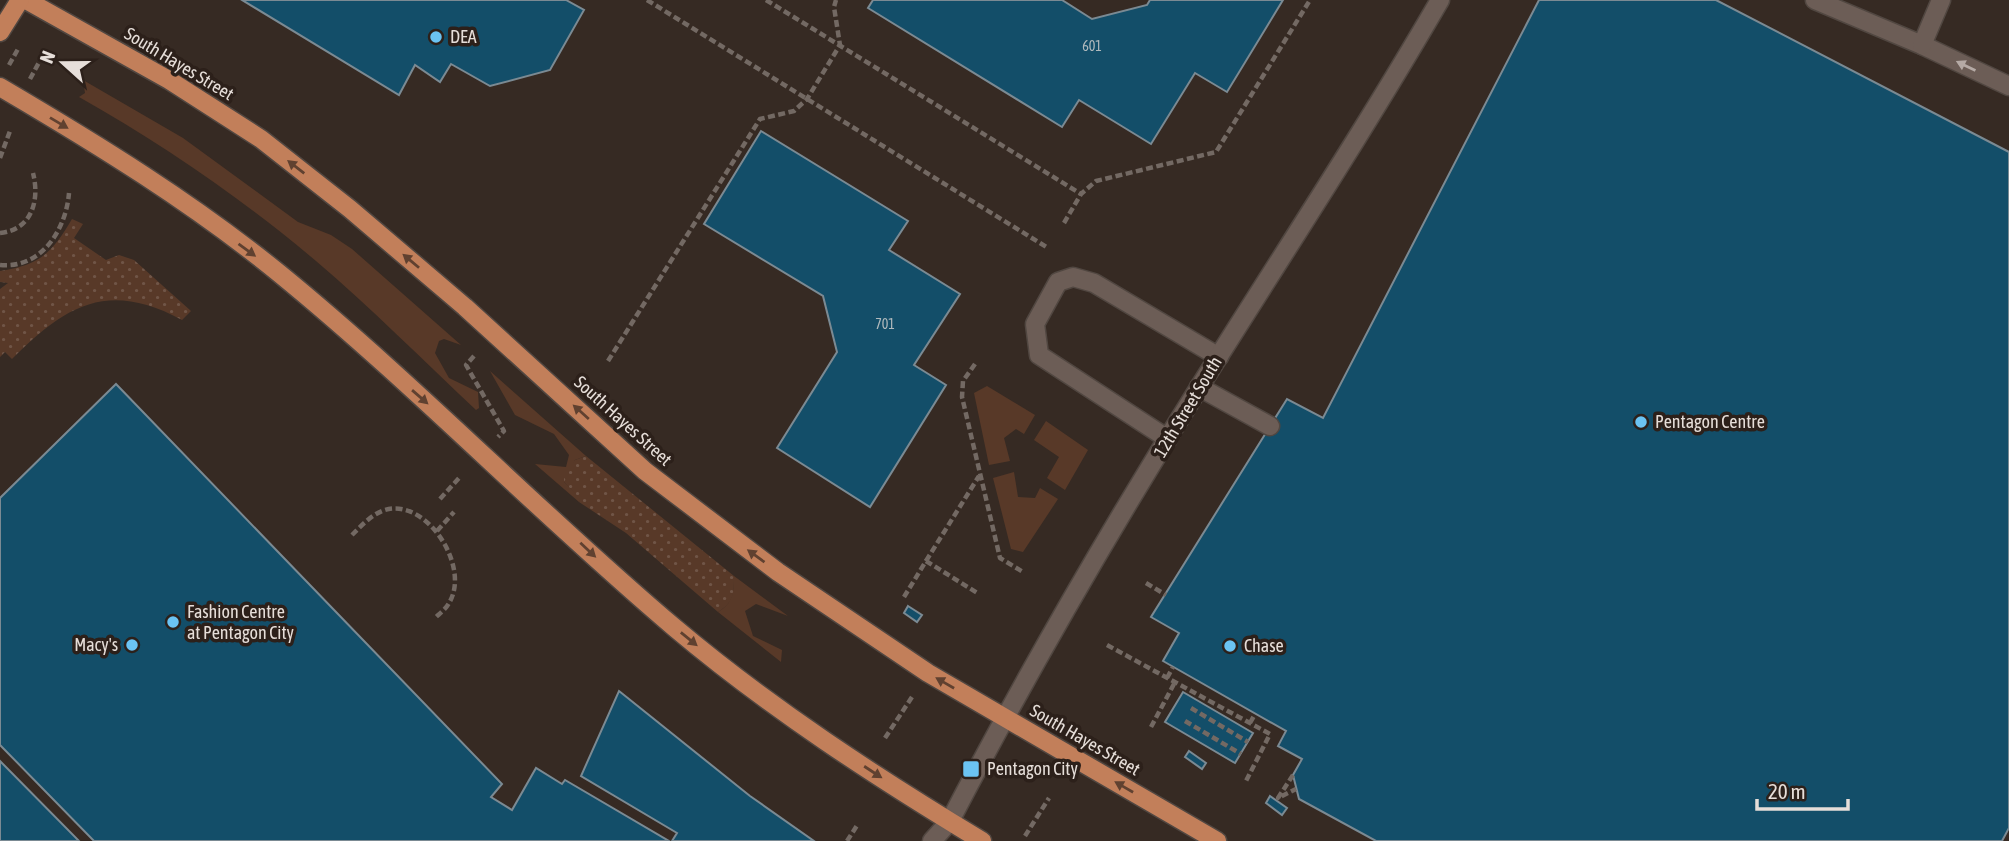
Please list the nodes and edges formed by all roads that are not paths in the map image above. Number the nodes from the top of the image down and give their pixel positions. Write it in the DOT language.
graph roads {
  1 [pos="20,0"];
  2 [pos="26,0"];
  3 [pos="1440,0"];
  4 [pos="1815,0"];
  5 [pos="1941,0"];
  6 [pos="0,32"];
  7 [pos="1923,45"];
  8 [pos="2009,86"];
  9 [pos="0,88"];
  10 [pos="1219,357"];
  11 [pos="1199,387"];
  12 [pos="1270,426"];
  13 [pos="1168,439"];
  14 [pos="1004,718"];
  15 [pos="950,821"];
  16 [pos="932,841"];
  17 [pos="945,841"];
  18 [pos="982,841"];
  19 [pos="1217,841"];
  1 -- 6 [label="main road"];
  14 -- 2 [label="main road, South Hayes Street, one-way"];
  3 -- 10 [label="street, 12th Street South"];
  4 -- 7 [label="street"];
  5 -- 7 [label="street"];
  8 -- 7 [label="street, one-way"];
  9 -- 15 [label="main road, one-way"];
  10 -- 11 [label="street, 12th Street South"];
  10 -- 13 [label="street"];
  11 -- 12 [label="street"];
  11 -- 13 [label="street, 12th Street South"];
  13 -- 14 [label="street, 12th Street South"];
  14 -- 15 [label="street, 12th Street South"];
  19 -- 14 [label="main road, South Hayes Street, one-way"];
  15 -- 16 [label="street"];
  15 -- 17 [label="street"];
  15 -- 18 [label="main road"];
}
